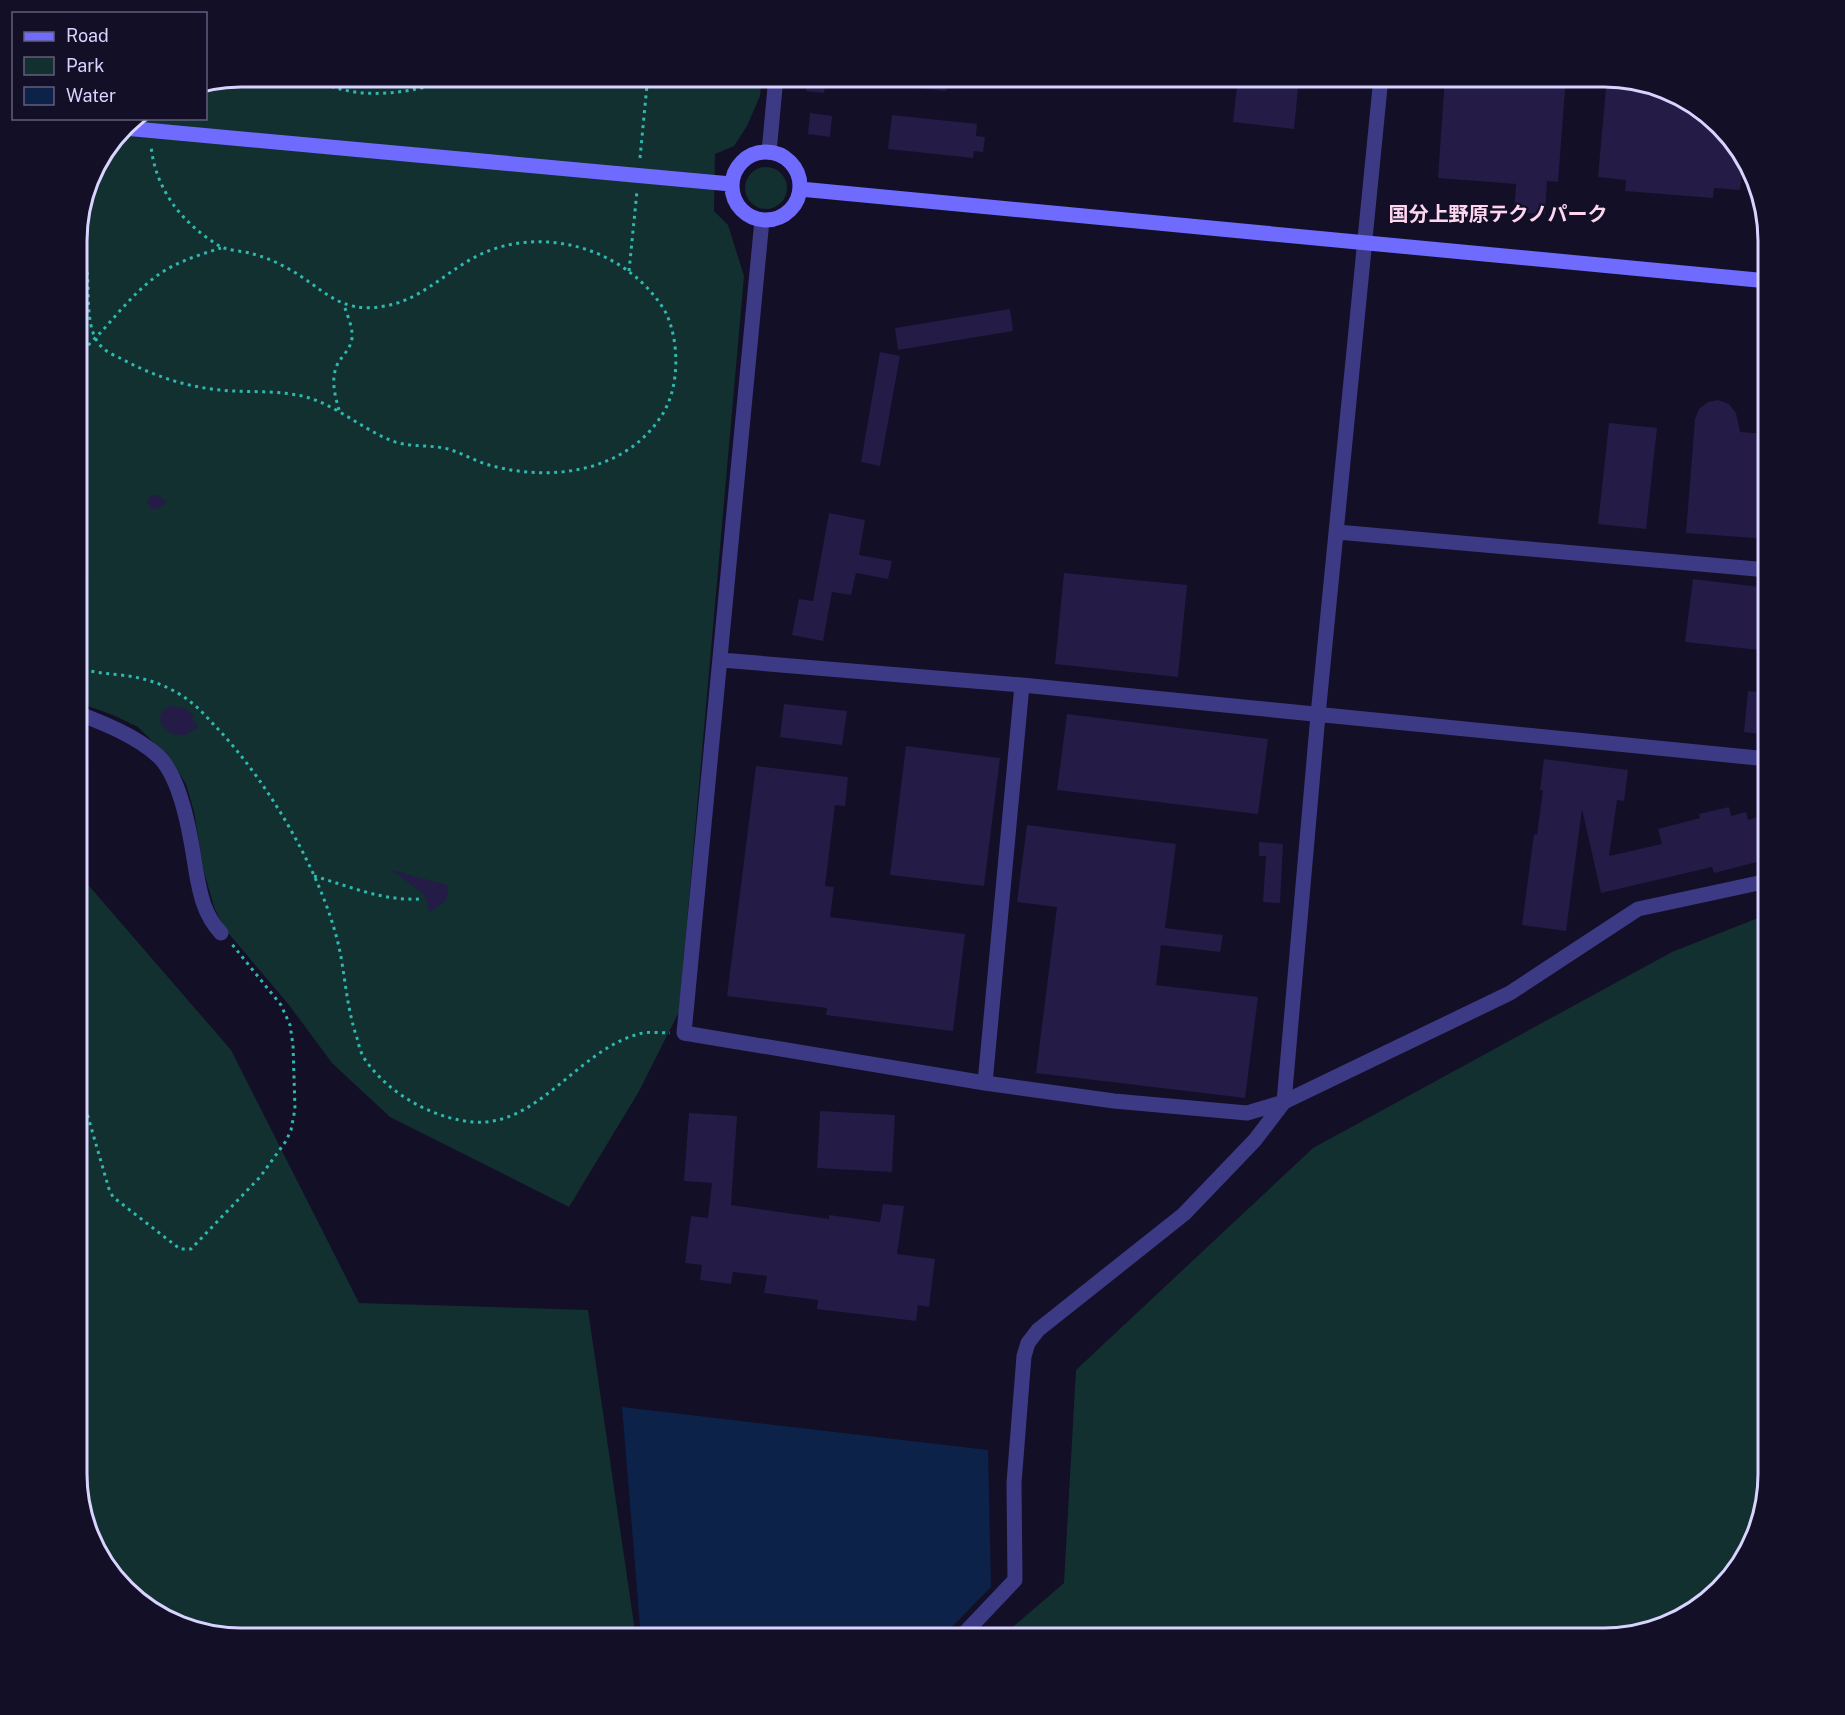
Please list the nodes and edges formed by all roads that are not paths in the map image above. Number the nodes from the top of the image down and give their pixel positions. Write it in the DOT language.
graph roads {
  1 [pos="775,87"];
  2 [pos="1380,87"];
  3 [pos="135,129"];
  4 [pos="769,152"];
  5 [pos="731,184"];
  6 [pos="800,189"];
  7 [pos="762,220"];
  8 [pos="1365,244"];
  9 [pos="1758,280"];
  10 [pos="1337,532"];
  11 [pos="1758,569"];
  12 [pos="721,660"];
  13 [pos="1022,685"];
  14 [pos="1318,715"];
  15 [pos="87,717"];
  16 [pos="1758,758"];
  17 [pos="1758,883"];
  18 [pos="221,933"];
  19 [pos="985,1083"];
  20 [pos="1284,1102"];
  21 [pos="969,1628"];
  1 -- 4 [label="street"];
  2 -- 8 [label="street"];
  3 -- 5 [label="street"];
  4 -- 5 [label="street"];
  4 -- 6 [label="street"];
  5 -- 7 [label="street"];
  6 -- 7 [label="street"];
  6 -- 8 [label="street"];
  7 -- 12 [label="street"];
  8 -- 9 [label="street"];
  8 -- 10 [label="street"];
  10 -- 11 [label="street"];
  10 -- 14 [label="street"];
  12 -- 13 [label="street"];
  12 -- 19 [label="street"];
  13 -- 14 [label="street"];
  13 -- 19 [label="street"];
  14 -- 16 [label="street"];
  14 -- 20 [label="street"];
  15 -- 18 [label="street"];
  17 -- 20 [label="street"];
  19 -- 20 [label="street"];
  20 -- 21 [label="street"];
}
